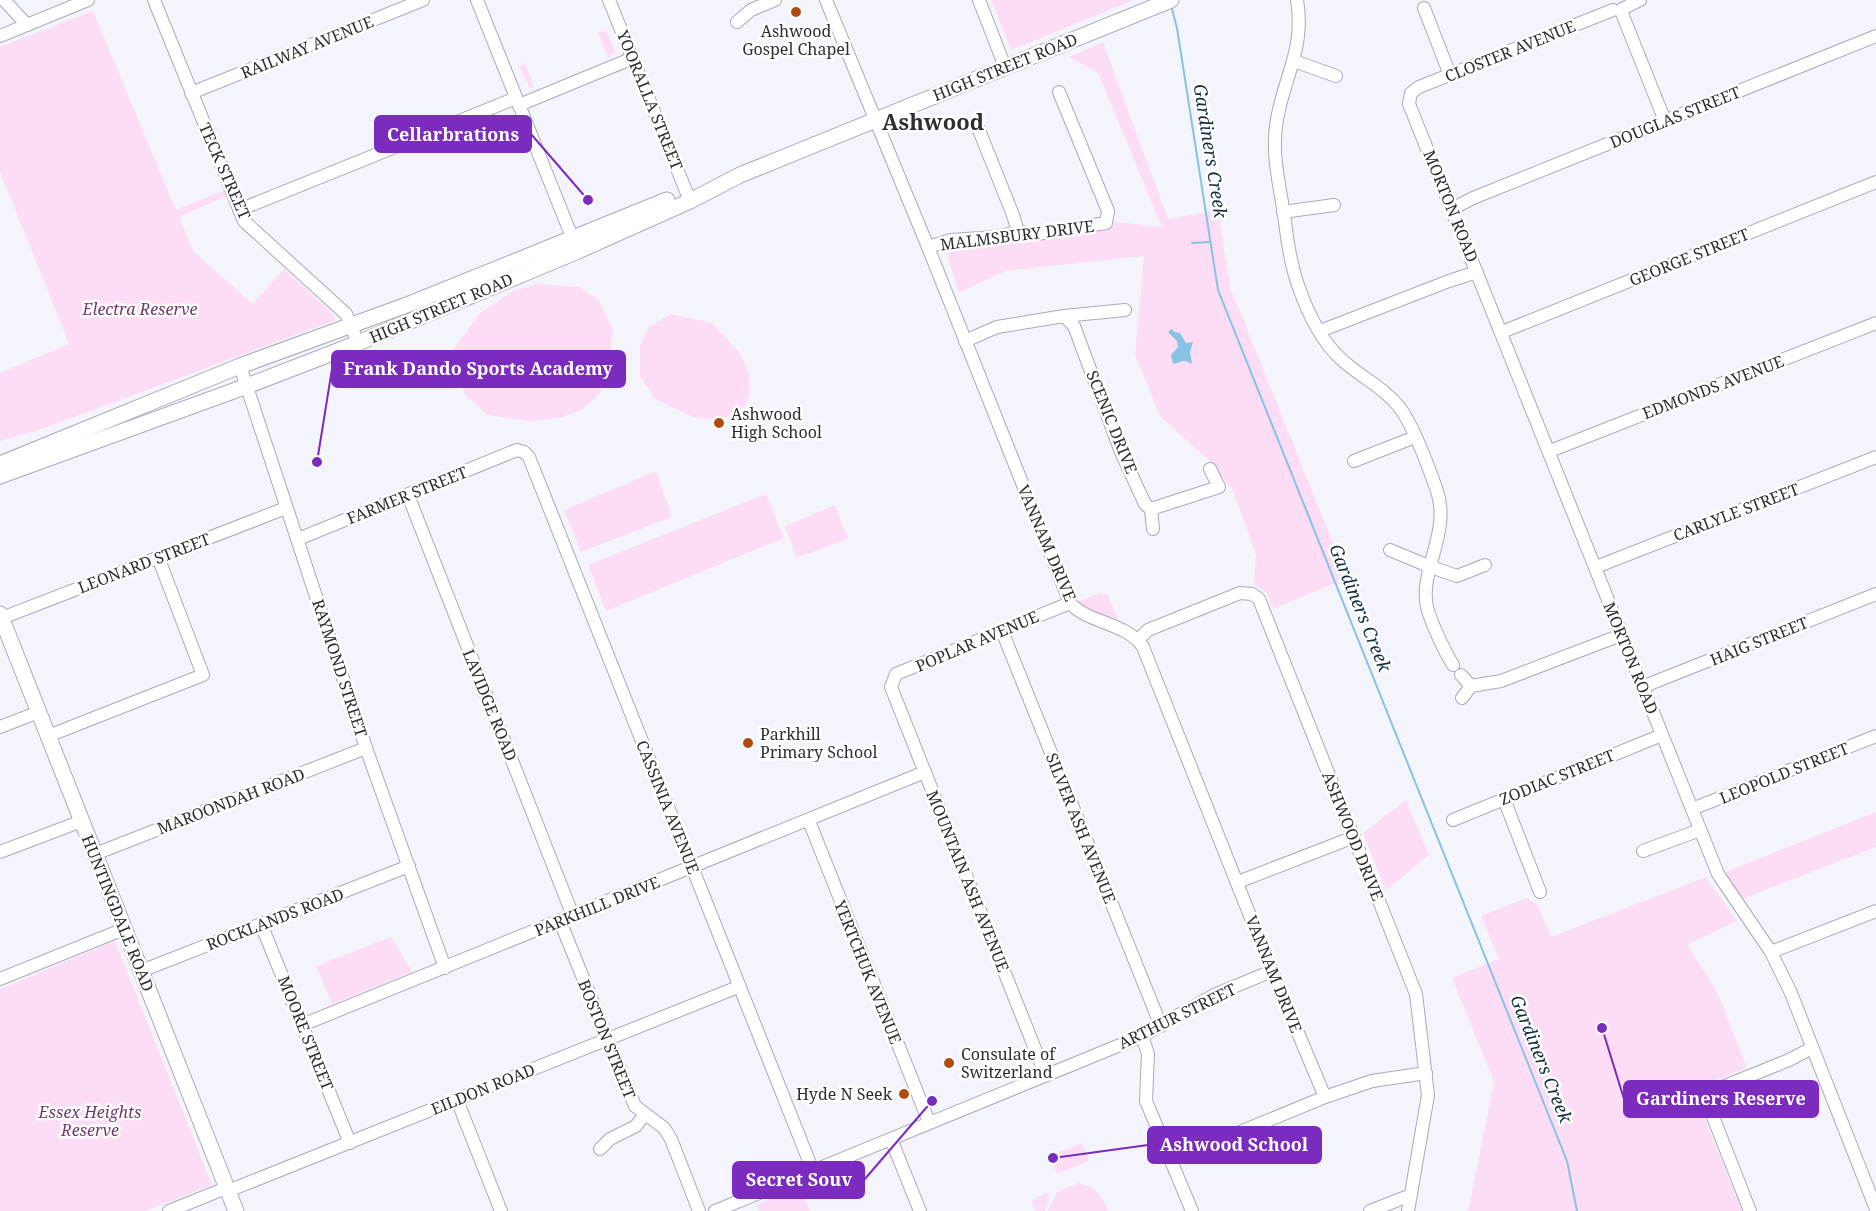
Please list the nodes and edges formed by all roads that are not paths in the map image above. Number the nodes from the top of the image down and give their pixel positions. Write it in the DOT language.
graph roads {
  1 [pos="4,0"];
  2 [pos="88,0"];
  3 [pos="154,0"];
  4 [pos="423,0"];
  5 [pos="477,0"];
  6 [pos="609,0"];
  7 [pos="775,0"];
  8 [pos="826,0"];
  9 [pos="979,0"];
  10 [pos="1297,0"];
  11 [pos="1640,0"];
  12 [pos="1165,2"];
  13 [pos="1618,5"];
  14 [pos="1424,8"];
  15 [pos="737,22"];
  16 [pos="27,25"];
  17 [pos="0,36"];
  18 [pos="1876,36"];
  19 [pos="633,58"];
  20 [pos="1294,61"];
  21 [pos="1005,67"];
  22 [pos="1450,75"];
  23 [pos="1336,76"];
  24 [pos="1059,92"];
  25 [pos="191,93"];
  26 [pos="1410,96"];
  27 [pos="517,101"];
  28 [pos="876,119"];
  29 [pos="1665,121"];
  30 [pos="977,125"];
  31 [pos="1876,182"];
  32 [pos="689,196"];
  33 [pos="1334,205"];
  34 [pos="1451,207"];
  35 [pos="239,210"];
  36 [pos="1284,212"];
  37 [pos="1018,232"];
  38 [pos="575,244"];
  39 [pos="928,247"];
  40 [pos="1476,270"];
  41 [pos="1125,310"];
  42 [pos="1064,316"];
  43 [pos="1876,323"];
  44 [pos="351,326"];
  45 [pos="1502,332"];
  46 [pos="1321,334"];
  47 [pos="965,341"];
  48 [pos="358,343"];
  49 [pos="240,366"];
  50 [pos="247,386"];
  51 [pos="1415,437"];
  52 [pos="517,450"];
  53 [pos="1550,452"];
  54 [pos="22,454"];
  55 [pos="0,457"];
  56 [pos="1876,457"];
  57 [pos="1354,461"];
  58 [pos="0,464"];
  59 [pos="1210,470"];
  60 [pos="0,476"];
  61 [pos="408,495"];
  62 [pos="286,508"];
  63 [pos="1151,509"];
  64 [pos="1153,529"];
  65 [pos="298,539"];
  66 [pos="1390,550"];
  67 [pos="158,556"];
  68 [pos="1485,565"];
  69 [pos="1431,567"];
  70 [pos="1596,567"];
  71 [pos="1876,594"];
  72 [pos="1070,603"];
  73 [pos="1,616"];
  74 [pos="1002,631"];
  75 [pos="1621,635"];
  76 [pos="1138,640"];
  77 [pos="1471,686"];
  78 [pos="891,687"];
  79 [pos="1642,687"];
  80 [pos="1462,698"];
  81 [pos="39,712"];
  82 [pos="0,727"];
  83 [pos="1662,735"];
  84 [pos="48,736"];
  85 [pos="1876,736"];
  86 [pos="366,748"];
  87 [pos="925,772"];
  88 [pos="1504,799"];
  89 [pos="1692,809"];
  90 [pos="82,820"];
  91 [pos="1453,820"];
  92 [pos="808,821"];
  93 [pos="1700,830"];
  94 [pos="1354,837"];
  95 [pos="1643,851"];
  96 [pos="0,852"];
  97 [pos="95,854"];
  98 [pos="409,866"];
  99 [pos="692,867"];
  100 [pos="1238,882"];
  101 [pos="1540,892"];
  102 [pos="1876,911"];
  103 [pos="573,916"];
  104 [pos="560,921"];
  105 [pos="261,924"];
  106 [pos="124,929"];
  107 [pos="1772,952"];
  108 [pos="445,968"];
  109 [pos="141,971"];
  110 [pos="1272,971"];
  111 [pos="0,979"];
  112 [pos="738,987"];
  113 [pos="302,1025"];
  114 [pos="1161,1026"];
  115 [pos="1142,1036"];
  116 [pos="607,1040"];
  117 [pos="1813,1050"];
  118 [pos="1426,1073"];
  119 [pos="1045,1074"];
  120 [pos="1325,1097"];
  121 [pos="458,1100"];
  122 [pos="645,1114"];
  123 [pos="929,1122"];
  124 [pos="891,1139"];
  125 [pos="350,1143"];
  126 [pos="600,1149"];
  127 [pos="1172,1160"];
  128 [pos="813,1170"];
  129 [pos="227,1190"];
  130 [pos="1411,1195"];
  131 [pos="1876,1209"];
  132 [pos="170,1211"];
  133 [pos="236,1211"];
  134 [pos="501,1211"];
  135 [pos="699,1211"];
  136 [pos="715,1211"];
  137 [pos="920,1211"];
  138 [pos="1192,1211"];
  139 [pos="1370,1211"];
  140 [pos="1408,1211"];
  141 [pos="1750,1211"];
  1 -- 16 [label="street"];
  2 -- 16 [label="street"];
  3 -- 25 [label="street, TECK STREET"];
  4 -- 25 [label="street, RAILWAY AVENUE"];
  5 -- 27 [label="street"];
  6 -- 19 [label="street, YOORALLA STREET"];
  7 -- 15 [label="street"];
  8 -- 28 [label="street, VANNAM DRIVE"];
  9 -- 21 [label="street"];
  10 -- 20 [label="street"];
  11 -- 13 [label="street, CLOSTER AVENUE"];
  12 -- 21 [label="main road, HIGH STREET ROAD"];
  13 -- 22 [label="street, CLOSTER AVENUE"];
  13 -- 29 [label="street"];
  14 -- 22 [label="street"];
  16 -- 17 [label="street"];
  18 -- 29 [label="street, DOUGLAS STREET"];
  19 -- 27 [label="street"];
  19 -- 32 [label="street, YOORALLA STREET"];
  20 -- 23 [label="street"];
  20 -- 36 [label="street"];
  21 -- 28 [label="main road, HIGH STREET ROAD"];
  22 -- 26 [label="street, CLOSTER AVENUE"];
  24 -- 37 [label="street, MALMSBURY DRIVE"];
  25 -- 35 [label="street, TECK STREET"];
  26 -- 34 [label="street, MORTON ROAD"];
  27 -- 35 [label="street"];
  27 -- 38 [label="street"];
  28 -- 32 [label="main road, HIGH STREET ROAD"];
  28 -- 39 [label="street, VANNAM DRIVE"];
  29 -- 34 [label="street, DOUGLAS STREET"];
  30 -- 37 [label="street"];
  31 -- 45 [label="street, GEORGE STREET"];
  32 -- 38 [label="main road, HIGH STREET ROAD"];
  33 -- 36 [label="street"];
  34 -- 40 [label="street, MORTON ROAD"];
  35 -- 44 [label="street, TECK STREET"];
  36 -- 46 [label="street"];
  37 -- 39 [label="street, MALMSBURY DRIVE"];
  38 -- 44 [label="main road, HIGH STREET ROAD"];
  38 -- 48 [label="main road, HIGH STREET ROAD"];
  39 -- 47 [label="street, VANNAM DRIVE"];
  40 -- 45 [label="street, MORTON ROAD"];
  40 -- 46 [label="street"];
  41 -- 42 [label="street"];
  42 -- 47 [label="street"];
  42 -- 63 [label="street, SCENIC DRIVE"];
  43 -- 53 [label="street, EDMONDS AVENUE"];
  44 -- 48 [label="street, TECK STREET"];
  44 -- 49 [label="main road, HIGH STREET ROAD"];
  45 -- 53 [label="street, MORTON ROAD"];
  46 -- 51 [label="street"];
  47 -- 72 [label="street, VANNAM DRIVE"];
  48 -- 50 [label="main road, HIGH STREET ROAD"];
  49 -- 50 [label="street, RAYMOND STREET"];
  49 -- 54 [label="main road, HIGH STREET ROAD"];
  50 -- 60 [label="main road, HIGH STREET ROAD"];
  50 -- 62 [label="street, RAYMOND STREET"];
  51 -- 57 [label="street"];
  51 -- 69 [label="street"];
  52 -- 61 [label="street, FARMER STREET"];
  52 -- 99 [label="street, CASSINIA AVENUE"];
  53 -- 70 [label="street, MORTON ROAD"];
  54 -- 55 [label="main road"];
  54 -- 58 [label="main road, HIGH STREET ROAD"];
  56 -- 70 [label="street, CARLYLE STREET"];
  59 -- 63 [label="street"];
  61 -- 65 [label="street, FARMER STREET"];
  61 -- 103 [label="street, LAVIDGE ROAD"];
  62 -- 65 [label="street, RAYMOND STREET"];
  62 -- 67 [label="street, LEONARD STREET"];
  63 -- 64 [label="street, SCENIC DRIVE"];
  65 -- 86 [label="street, RAYMOND STREET"];
  66 -- 69 [label="street"];
  67 -- 73 [label="street, LEONARD STREET"];
  67 -- 84 [label="street"];
  68 -- 69 [label="street"];
  69 -- 77 [label="street"];
  70 -- 75 [label="street, MORTON ROAD"];
  71 -- 79 [label="street, HAIG STREET"];
  72 -- 74 [label="street, POPLAR AVENUE"];
  72 -- 76 [label="street, VANNAM DRIVE"];
  73 -- 81 [label="main road, HUNTINGDALE ROAD"];
  74 -- 78 [label="street, POPLAR AVENUE"];
  74 -- 114 [label="street, SILVER ASH AVENUE"];
  75 -- 77 [label="street"];
  75 -- 79 [label="street, MORTON ROAD"];
  76 -- 94 [label="street, ASHWOOD DRIVE"];
  76 -- 100 [label="street, VANNAM DRIVE"];
  77 -- 80 [label="street"];
  78 -- 87 [label="street, MOUNTAIN ASH AVENUE"];
  79 -- 83 [label="street, MORTON ROAD"];
  81 -- 82 [label="street"];
  81 -- 84 [label="main road, HUNTINGDALE ROAD"];
  83 -- 88 [label="street, ZODIAC STREET"];
  83 -- 89 [label="street, MORTON ROAD"];
  84 -- 90 [label="main road, HUNTINGDALE ROAD"];
  85 -- 89 [label="street, LEOPOLD STREET"];
  86 -- 97 [label="street, MAROONDAH ROAD"];
  86 -- 98 [label="street, RAYMOND STREET"];
  87 -- 92 [label="street, PARKHILL DRIVE"];
  87 -- 119 [label="street, MOUNTAIN ASH AVENUE"];
  88 -- 91 [label="street, ZODIAC STREET"];
  88 -- 101 [label="street"];
  89 -- 93 [label="street, MORTON ROAD"];
  90 -- 96 [label="street"];
  90 -- 97 [label="main road, HUNTINGDALE ROAD"];
  92 -- 99 [label="street, PARKHILL DRIVE"];
  92 -- 123 [label="street, YERTCHUK AVENUE"];
  93 -- 95 [label="street"];
  93 -- 107 [label="street, MORTON ROAD"];
  94 -- 100 [label="street"];
  94 -- 118 [label="street, ASHWOOD DRIVE"];
  97 -- 106 [label="main road, HUNTINGDALE ROAD"];
  98 -- 105 [label="street, ROCKLANDS ROAD"];
  98 -- 108 [label="street, RAYMOND STREET"];
  99 -- 103 [label="street, PARKHILL DRIVE"];
  99 -- 112 [label="street, CASSINIA AVENUE"];
  100 -- 110 [label="street, VANNAM DRIVE"];
  102 -- 107 [label="street"];
  103 -- 104 [label="street, PARKHILL DRIVE"];
  104 -- 108 [label="street, PARKHILL DRIVE"];
  104 -- 116 [label="street, BOSTON STREET"];
  105 -- 109 [label="street, ROCKLANDS ROAD"];
  105 -- 113 [label="street, MOORE STREET"];
  106 -- 109 [label="main road, HUNTINGDALE ROAD"];
  106 -- 111 [label="street"];
  107 -- 117 [label="street, MORTON ROAD"];
  108 -- 113 [label="street, PARKHILL DRIVE"];
  109 -- 129 [label="main road, HUNTINGDALE ROAD"];
  110 -- 114 [label="street, ARTHUR STREET"];
  110 -- 120 [label="street, VANNAM DRIVE"];
  112 -- 116 [label="street, EILDON ROAD"];
  112 -- 128 [label="street, CASSINIA AVENUE"];
  113 -- 125 [label="street, MOORE STREET"];
  114 -- 115 [label="street, ARTHUR STREET"];
  115 -- 119 [label="street, ARTHUR STREET"];
  115 -- 127 [label="street"];
  116 -- 121 [label="street, EILDON ROAD"];
  116 -- 122 [label="street, BOSTON STREET"];
  117 -- 131 [label="street, MORTON ROAD"];
  117 -- 141 [label="street"];
  118 -- 120 [label="street"];
  118 -- 130 [label="street, ASHWOOD DRIVE"];
  119 -- 123 [label="street, ARTHUR STREET"];
  120 -- 127 [label="street"];
  121 -- 125 [label="street, EILDON ROAD"];
  121 -- 134 [label="street"];
  122 -- 126 [label="street"];
  122 -- 135 [label="street, BOSTON STREET"];
  123 -- 124 [label="street, ARTHUR STREET"];
  124 -- 128 [label="street, ARTHUR STREET"];
  124 -- 137 [label="street"];
  125 -- 129 [label="street, EILDON ROAD"];
  127 -- 138 [label="street"];
  128 -- 136 [label="street, ARTHUR STREET"];
  129 -- 132 [label="street, EILDON ROAD"];
  129 -- 133 [label="main road, HUNTINGDALE ROAD"];
  130 -- 139 [label="street"];
  130 -- 140 [label="street, ASHWOOD DRIVE"];
}
